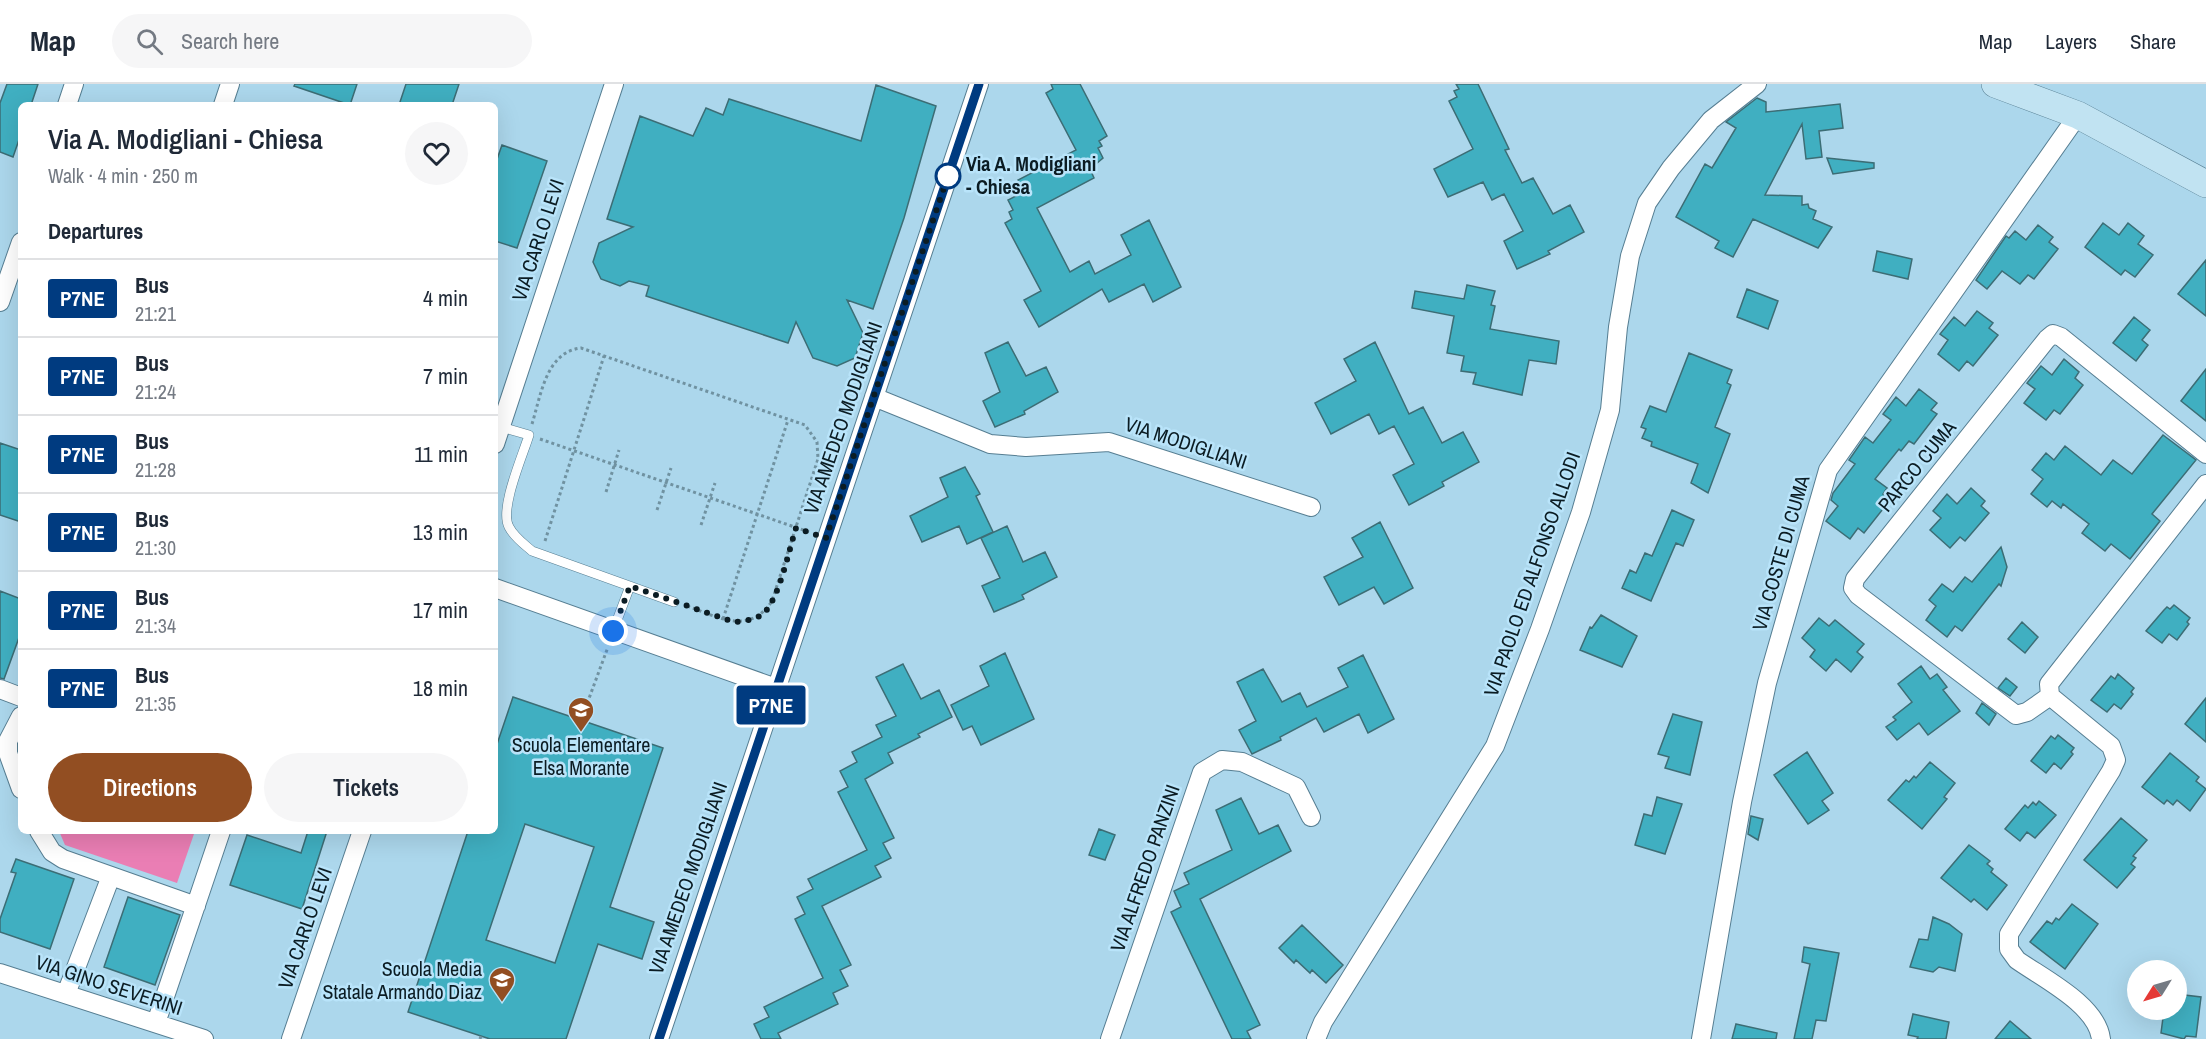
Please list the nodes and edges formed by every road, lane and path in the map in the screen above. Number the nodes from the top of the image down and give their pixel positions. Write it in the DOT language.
graph roads {
  1 [pos="74,84"];
  2 [pos="230,84"];
  3 [pos="614,84"];
  4 [pos="979,84"];
  5 [pos="1757,84"];
  6 [pos="1995,84"];
  7 [pos="68,102"];
  8 [pos="224,102"];
  9 [pos="2078,115"];
  10 [pos="2206,184"];
  11 [pos="18,251"];
  12 [pos="0,302"];
  13 [pos="604,356"];
  14 [pos="874,397"];
  15 [pos="788,420"];
  16 [pos="498,435"];
  17 [pos="529,435"];
  18 [pos="619,450"];
  19 [pos="573,451"];
  20 [pos="2206,454"];
  21 [pos="615,465"];
  22 [pos="671,468"];
  23 [pos="666,483"];
  24 [pos="715,483"];
  25 [pos="2206,483"];
  26 [pos="606,492"];
  27 [pos="710,498"];
  28 [pos="1311,507"];
  29 [pos="657,510"];
  30 [pos="757,514"];
  31 [pos="701,525"];
  32 [pos="796,528"];
  33 [pos="826,538"];
  34 [pos="540,554"];
  35 [pos="630,586"];
  36 [pos="498,589"];
  37 [pos="674,602"];
  38 [pos="723,619"];
  39 [pos="613,631"];
  40 [pos="776,688"];
  41 [pos="0,689"];
  42 [pos="18,696"];
  43 [pos="2050,696"];
  44 [pos="581,720"];
  45 [pos="18,722"];
  46 [pos="18,781"];
  47 [pos="1311,817"];
  48 [pos="41,834"];
  49 [pos="220,834"];
  50 [pos="361,834"];
  51 [pos="111,876"];
  52 [pos="196,906"];
  53 [pos="0,973"];
  54 [pos="66,994"];
  55 [pos="156,1023"];
  56 [pos="204,1039"];
  57 [pos="291,1039"];
  58 [pos="659,1039"];
  59 [pos="1110,1039"];
  60 [pos="1316,1039"];
  61 [pos="1701,1039"];
  62 [pos="2101,1039"];
  1 -- 7 [label="street"];
  2 -- 8 [label="street"];
  3 -- 16 [label="street, VIA CARLO LEVI"];
  4 -- 14 [label="street, VIA AMEDEO MODIGLIANI"];
  5 -- 60 [label="street, VIA PAOLO ED ALFONSO ALLODI"];
  6 -- 9 [label="street"];
  9 -- 10 [label="street"];
  9 -- 61 [label="street, VIA COSTE DI CUMA"];
  11 -- 12 [label="street"];
  13 -- 15 [label="path"];
  13 -- 17 [label="path"];
  13 -- 19 [label="path"];
  14 -- 28 [label="street, VIA MODIGLIANI"];
  14 -- 33 [label="street, VIA AMEDEO MODIGLIANI"];
  15 -- 30 [label="path"];
  15 -- 32 [label="path"];
  16 -- 17 [label="lane"];
  17 -- 19 [label="path"];
  17 -- 34 [label="lane"];
  18 -- 21 [label="path"];
  19 -- 21 [label="path"];
  19 -- 34 [label="path"];
  20 -- 43 [label="street, PARCO CUMA"];
  21 -- 23 [label="path"];
  21 -- 26 [label="path"];
  22 -- 23 [label="path"];
  23 -- 27 [label="path"];
  23 -- 29 [label="path"];
  24 -- 27 [label="path"];
  25 -- 43 [label="street"];
  27 -- 30 [label="path"];
  27 -- 31 [label="path"];
  30 -- 32 [label="path"];
  30 -- 38 [label="path"];
  32 -- 33 [label="path"];
  32 -- 38 [label="path"];
  33 -- 40 [label="street, VIA AMEDEO MODIGLIANI"];
  34 -- 35 [label="lane"];
  35 -- 37 [label="lane"];
  35 -- 39 [label="lane"];
  36 -- 39 [label="street"];
  37 -- 38 [label="path"];
  39 -- 40 [label="street"];
  39 -- 44 [label="path"];
  40 -- 58 [label="street, VIA AMEDEO MODIGLIANI"];
  41 -- 42 [label="street"];
  43 -- 62 [label="street"];
  45 -- 46 [label="street"];
  47 -- 59 [label="street, VIA ALFREDO PANZINI"];
  48 -- 51 [label="street"];
  49 -- 52 [label="street"];
  50 -- 57 [label="street, VIA CARLO LEVI"];
  51 -- 52 [label="street"];
  51 -- 54 [label="street"];
  52 -- 55 [label="street"];
  53 -- 54 [label="street, VIA GINO SEVERINI"];
  54 -- 55 [label="street, VIA GINO SEVERINI"];
  55 -- 56 [label="street, VIA GINO SEVERINI"];
}
